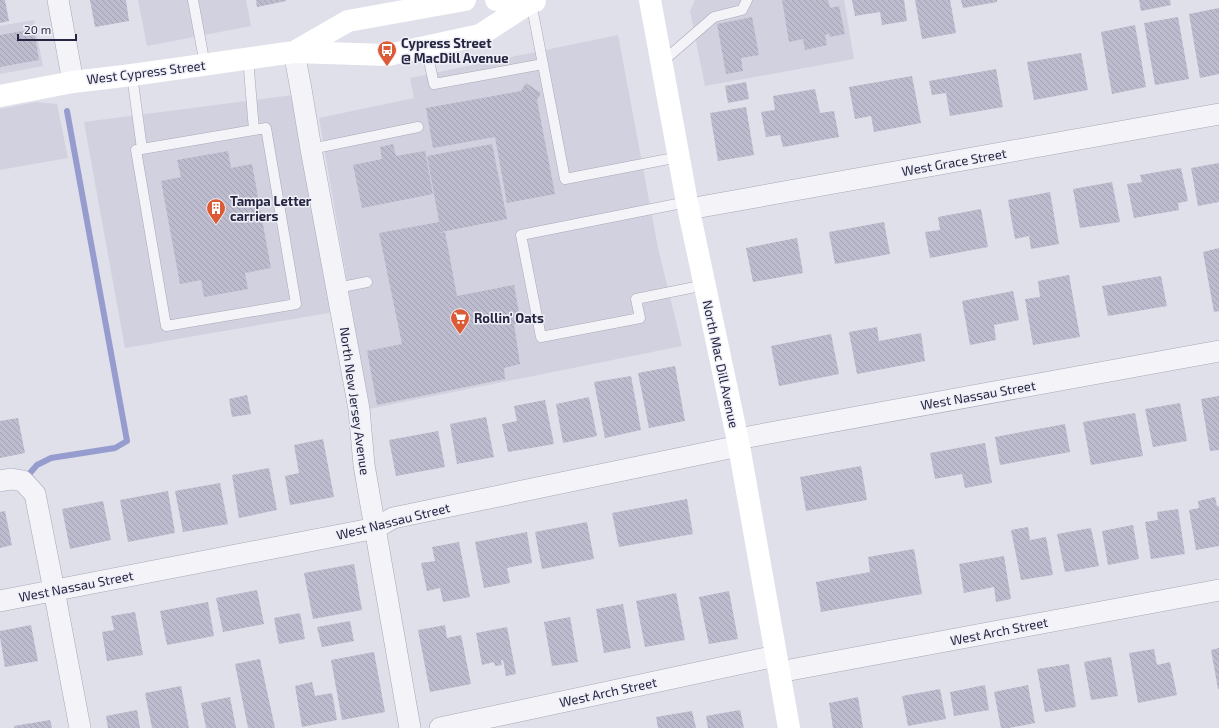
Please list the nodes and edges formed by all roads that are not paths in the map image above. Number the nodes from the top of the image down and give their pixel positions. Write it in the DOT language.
graph roads {
  1 [pos="58,0"];
  2 [pos="193,0"];
  3 [pos="466,0"];
  4 [pos="496,0"];
  5 [pos="650,0"];
  6 [pos="747,0"];
  7 [pos="537,1"];
  8 [pos="401,6"];
  9 [pos="426,47"];
  10 [pos="294,52"];
  11 [pos="248,58"];
  12 [pos="662,62"];
  13 [pos="542,64"];
  14 [pos="206,65"];
  15 [pos="132,75"];
  16 [pos="73,82"];
  17 [pos="0,96"];
  18 [pos="1219,114"];
  19 [pos="418,126"];
  20 [pos="254,130"];
  21 [pos="142,149"];
  22 [pos="311,149"];
  23 [pos="679,157"];
  24 [pos="688,205"];
  25 [pos="367,282"];
  26 [pos="705,285"];
  27 [pos="338,288"];
  28 [pos="1219,351"];
  29 [pos="738,443"];
  30 [pos="0,482"];
  31 [pos="376,528"];
  32 [pos="54,590"];
  33 [pos="1219,590"];
  34 [pos="0,601"];
  35 [pos="777,664"];
  36 [pos="80,728"];
  37 [pos="410,728"];
  38 [pos="440,728"];
  39 [pos="789,728"];
  1 -- 16 [label="street"];
  2 -- 14 [label="lane"];
  3 -- 8 [label="street, West Cypress Street"];
  4 -- 7 [label="street"];
  5 -- 12 [label="street, North Mac Dill Avenue"];
  6 -- 12 [label="lane"];
  7 -- 9 [label="street, West Cypress Street"];
  7 -- 13 [label="lane"];
  8 -- 10 [label="street, West Cypress Street"];
  9 -- 10 [label="street, West Cypress Street"];
  9 -- 13 [label="lane"];
  10 -- 11 [label="street, West Cypress Street"];
  10 -- 22 [label="street, North New Jersey Avenue"];
  11 -- 14 [label="street, West Cypress Street"];
  11 -- 20 [label="lane"];
  12 -- 23 [label="street, North Mac Dill Avenue"];
  13 -- 23 [label="lane"];
  14 -- 15 [label="street, West Cypress Street"];
  15 -- 16 [label="street, West Cypress Street"];
  15 -- 21 [label="lane"];
  16 -- 17 [label="street, West Cypress Street"];
  18 -- 24 [label="street, West Grace Street"];
  19 -- 22 [label="lane"];
  20 -- 21 [label="lane"];
  20 -- 21 [label="lane"];
  22 -- 27 [label="street, North New Jersey Avenue"];
  23 -- 24 [label="street, North Mac Dill Avenue"];
  24 -- 26 [label="street, North Mac Dill Avenue"];
  24 -- 26 [label="lane"];
  25 -- 27 [label="lane"];
  26 -- 29 [label="street, North Mac Dill Avenue"];
  27 -- 31 [label="street, North New Jersey Avenue"];
  28 -- 29 [label="street, West Nassau Street"];
  29 -- 31 [label="street, West Nassau Street"];
  29 -- 35 [label="street, North Mac Dill Avenue"];
  30 -- 32 [label="street"];
  31 -- 32 [label="street, West Nassau Street"];
  31 -- 37 [label="street, North New Jersey Avenue"];
  32 -- 34 [label="street, West Nassau Street"];
  32 -- 36 [label="street"];
  33 -- 35 [label="street, West Arch Street"];
  35 -- 38 [label="street, West Arch Street"];
  35 -- 39 [label="street, North Mac Dill Avenue"];
}
